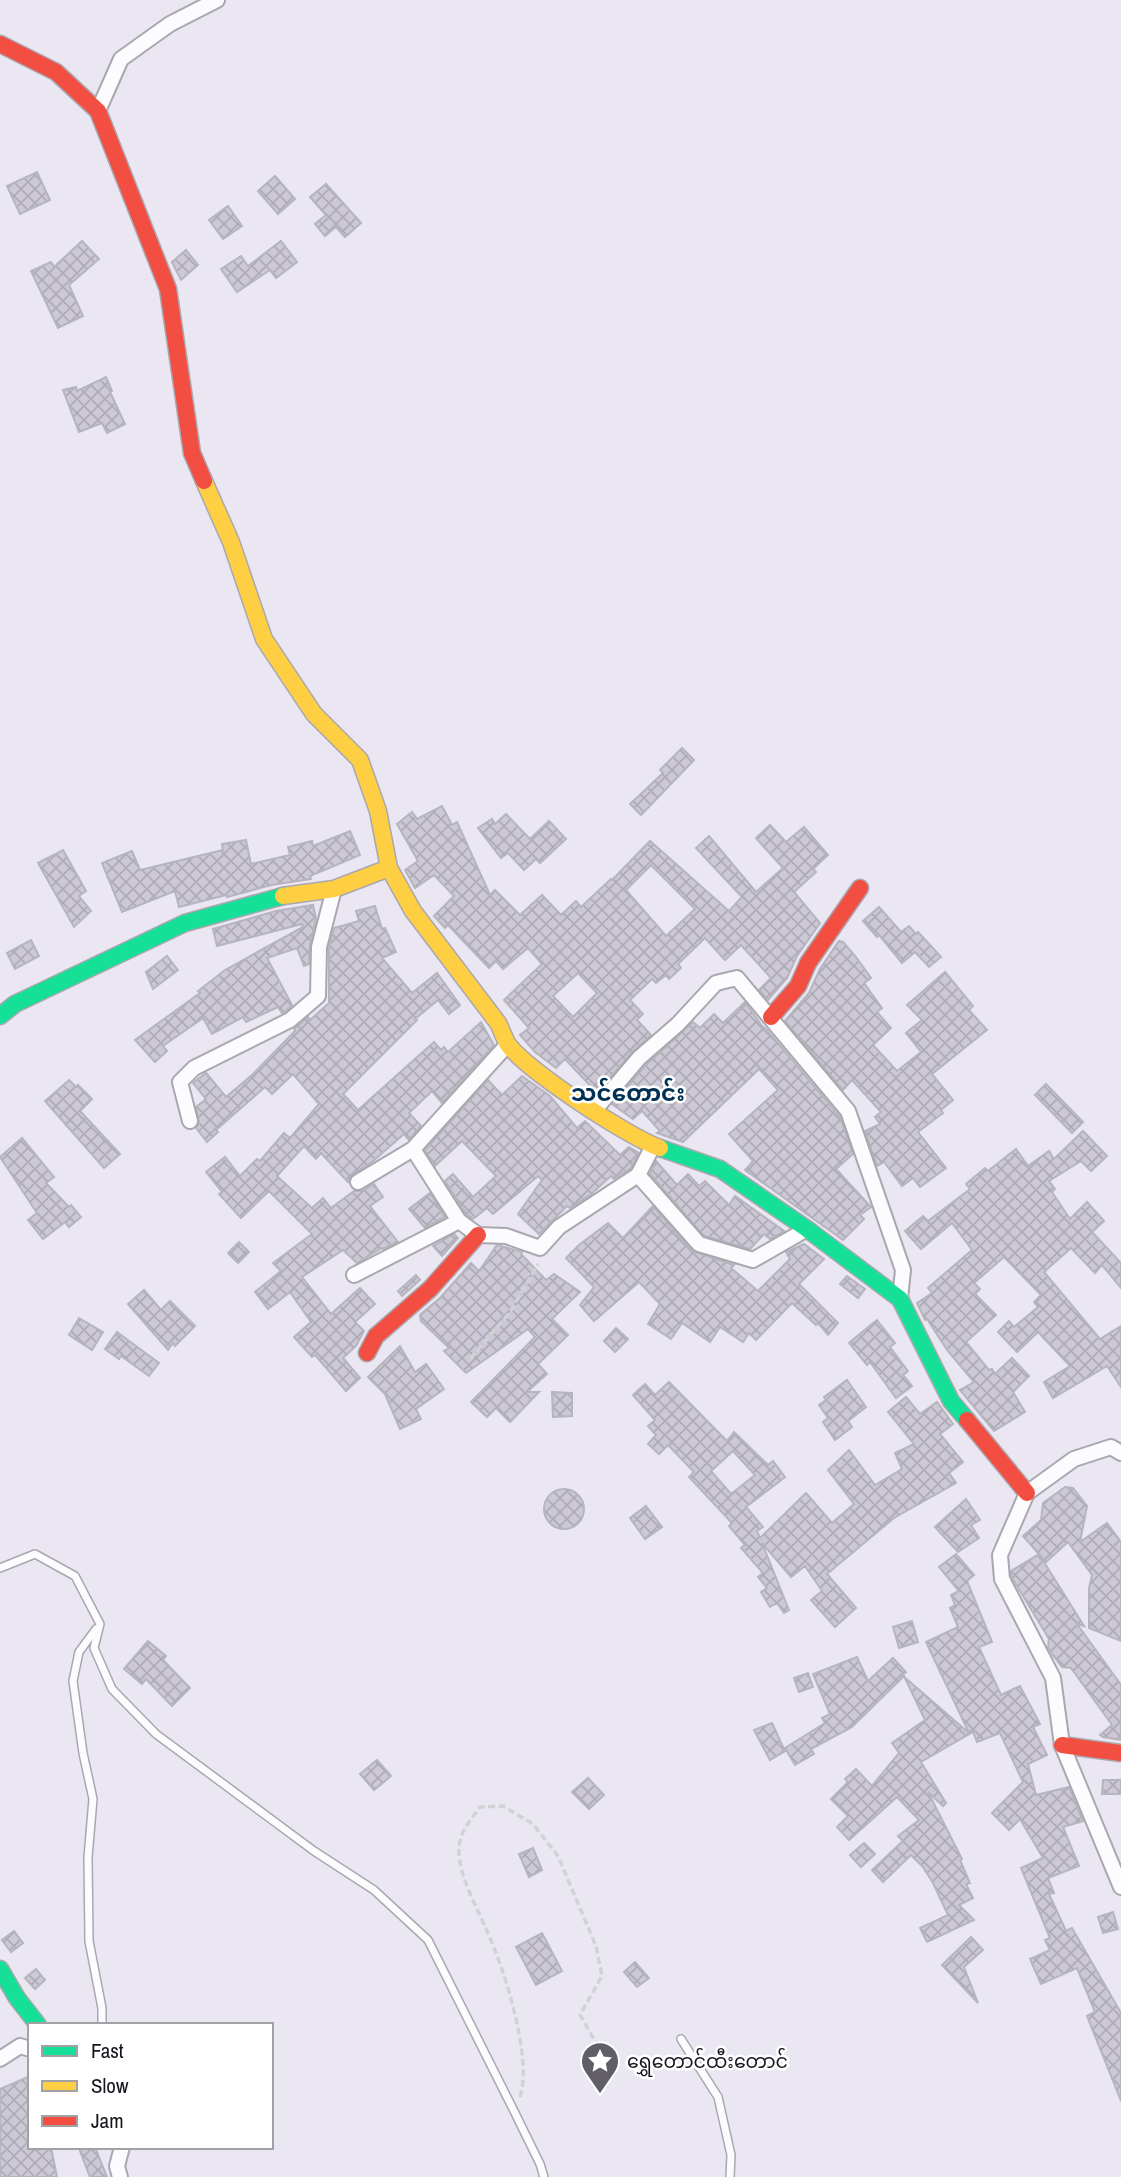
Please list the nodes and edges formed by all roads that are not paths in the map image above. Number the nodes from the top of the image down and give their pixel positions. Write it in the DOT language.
graph roads {
  1 [pos="217,0"];
  2 [pos="0,44"];
  3 [pos="98,111"];
  4 [pos="389,868"];
  5 [pos="860,888"];
  6 [pos="334,889"];
  7 [pos="0,1016"];
  8 [pos="771,1017"];
  9 [pos="508,1045"];
  10 [pos="594,1111"];
  11 [pos="190,1121"];
  12 [pos="653,1146"];
  13 [pos="413,1149"];
  14 [pos="638,1175"];
  15 [pos="358,1182"];
  16 [pos="458,1221"];
  17 [pos="807,1229"];
  18 [pos="478,1235"];
  19 [pos="354,1275"];
  20 [pos="900,1299"];
  21 [pos="367,1353"];
  22 [pos="1121,1452"];
  23 [pos="1027,1493"];
  24 [pos="0,1569"];
  25 [pos="100,1624"];
  26 [pos="1062,1745"];
  27 [pos="1121,1753"];
  28 [pos="1121,1887"];
  29 [pos="0,1969"];
  30 [pos="37,2023"];
  31 [pos="102,2023"];
  32 [pos="681,2039"];
  33 [pos="28,2048"];
  34 [pos="0,2059"];
  35 [pos="121,2149"];
  36 [pos="120,2177"];
  37 [pos="544,2177"];
  38 [pos="730,2177"];
  1 -- 3 [label="street"];
  2 -- 3 [label="street"];
  3 -- 4 [label="street"];
  4 -- 6 [label="street"];
  4 -- 9 [label="street"];
  5 -- 8 [label="street"];
  6 -- 7 [label="street"];
  6 -- 11 [label="street"];
  8 -- 10 [label="street"];
  8 -- 20 [label="street"];
  9 -- 10 [label="street"];
  9 -- 13 [label="street"];
  10 -- 12 [label="street"];
  12 -- 14 [label="street"];
  12 -- 17 [label="street"];
  13 -- 15 [label="street"];
  13 -- 16 [label="street"];
  14 -- 17 [label="street"];
  14 -- 18 [label="street"];
  16 -- 18 [label="street"];
  16 -- 19 [label="street"];
  17 -- 20 [label="street"];
  18 -- 21 [label="street"];
  20 -- 23 [label="street"];
  22 -- 23 [label="street"];
  23 -- 26 [label="street"];
  24 -- 25 [label="lane"];
  25 -- 31 [label="lane"];
  25 -- 37 [label="lane"];
  26 -- 27 [label="street"];
  26 -- 28 [label="street"];
  29 -- 30 [label="street"];
  32 -- 38 [label="lane"];
  33 -- 34 [label="street"];
  35 -- 36 [label="street"];
}
